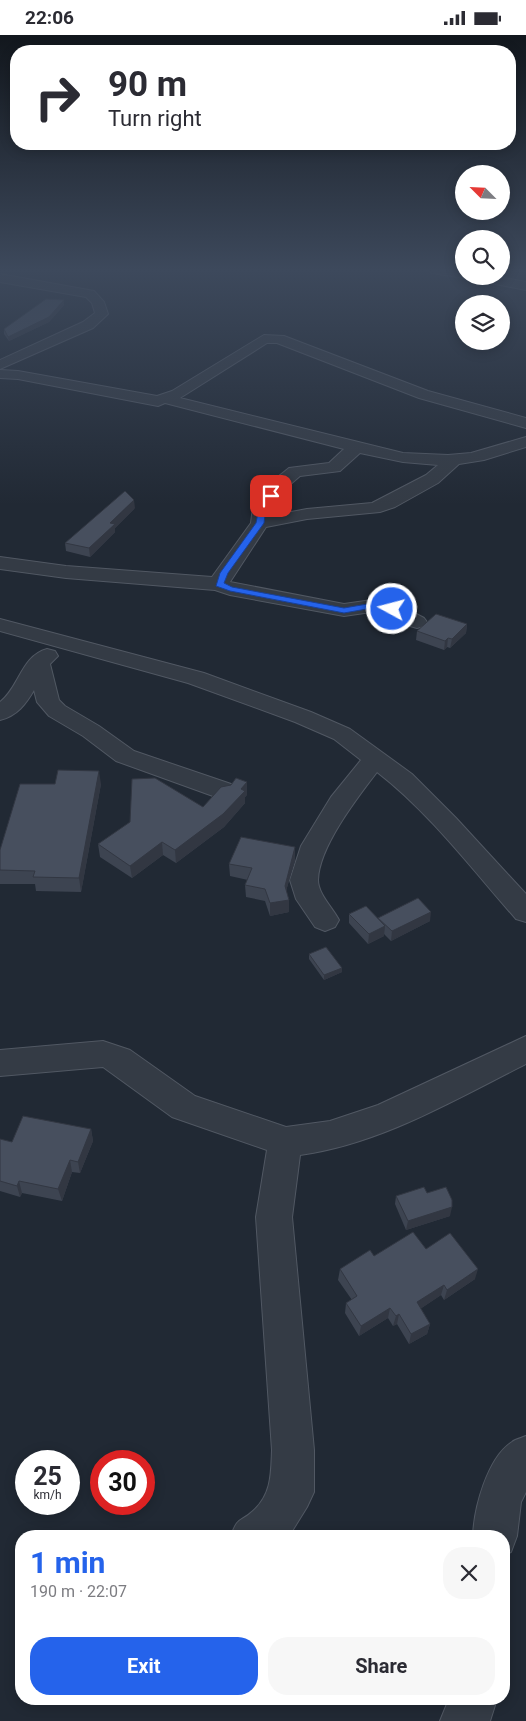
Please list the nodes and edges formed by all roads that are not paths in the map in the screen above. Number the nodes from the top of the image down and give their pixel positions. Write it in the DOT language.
graph roads {
  1 [pos="38,348"];
  2 [pos="250,348"];
  3 [pos="301,348"];
  4 [pos="0,365"];
  5 [pos="0,374"];
  6 [pos="167,399"];
  7 [pos="526,423"];
  8 [pos="526,442"];
  9 [pos="356,448"];
  10 [pos="455,459"];
  11 [pos="260,523"];
  12 [pos="0,563"];
  13 [pos="219,584"];
  14 [pos="417,622"];
  15 [pos="0,625"];
  16 [pos="63,643"];
  17 [pos="39,662"];
  18 [pos="0,713"];
  19 [pos="375,758"];
  20 [pos="222,790"];
  21 [pos="526,912"];
  22 [pos="324,920"];
  23 [pos="526,1049"];
  24 [pos="0,1063"];
  25 [pos="286,1141"];
  26 [pos="526,1457"];
  27 [pos="264,1530"];
  28 [pos="496,1530"];
  29 [pos="470,1705"];
  30 [pos="465,1721"];
  1 -- 4 [label="street"];
  2 -- 6 [label="street"];
  3 -- 7 [label="street"];
  5 -- 6 [label="street"];
  6 -- 9 [label="street"];
  8 -- 10 [label="street"];
  9 -- 10 [label="street"];
  9 -- 11 [label="street"];
  10 -- 11 [label="street"];
  11 -- 13 [label="street"];
  12 -- 13 [label="street"];
  13 -- 14 [label="street"];
  15 -- 16 [label="street"];
  16 -- 17 [label="street"];
  16 -- 19 [label="street"];
  17 -- 18 [label="street"];
  17 -- 20 [label="street"];
  19 -- 21 [label="street"];
  19 -- 22 [label="street"];
  23 -- 25 [label="street"];
  24 -- 25 [label="street"];
  25 -- 27 [label="street"];
  26 -- 28 [label="street"];
  29 -- 30 [label="street"];
}
